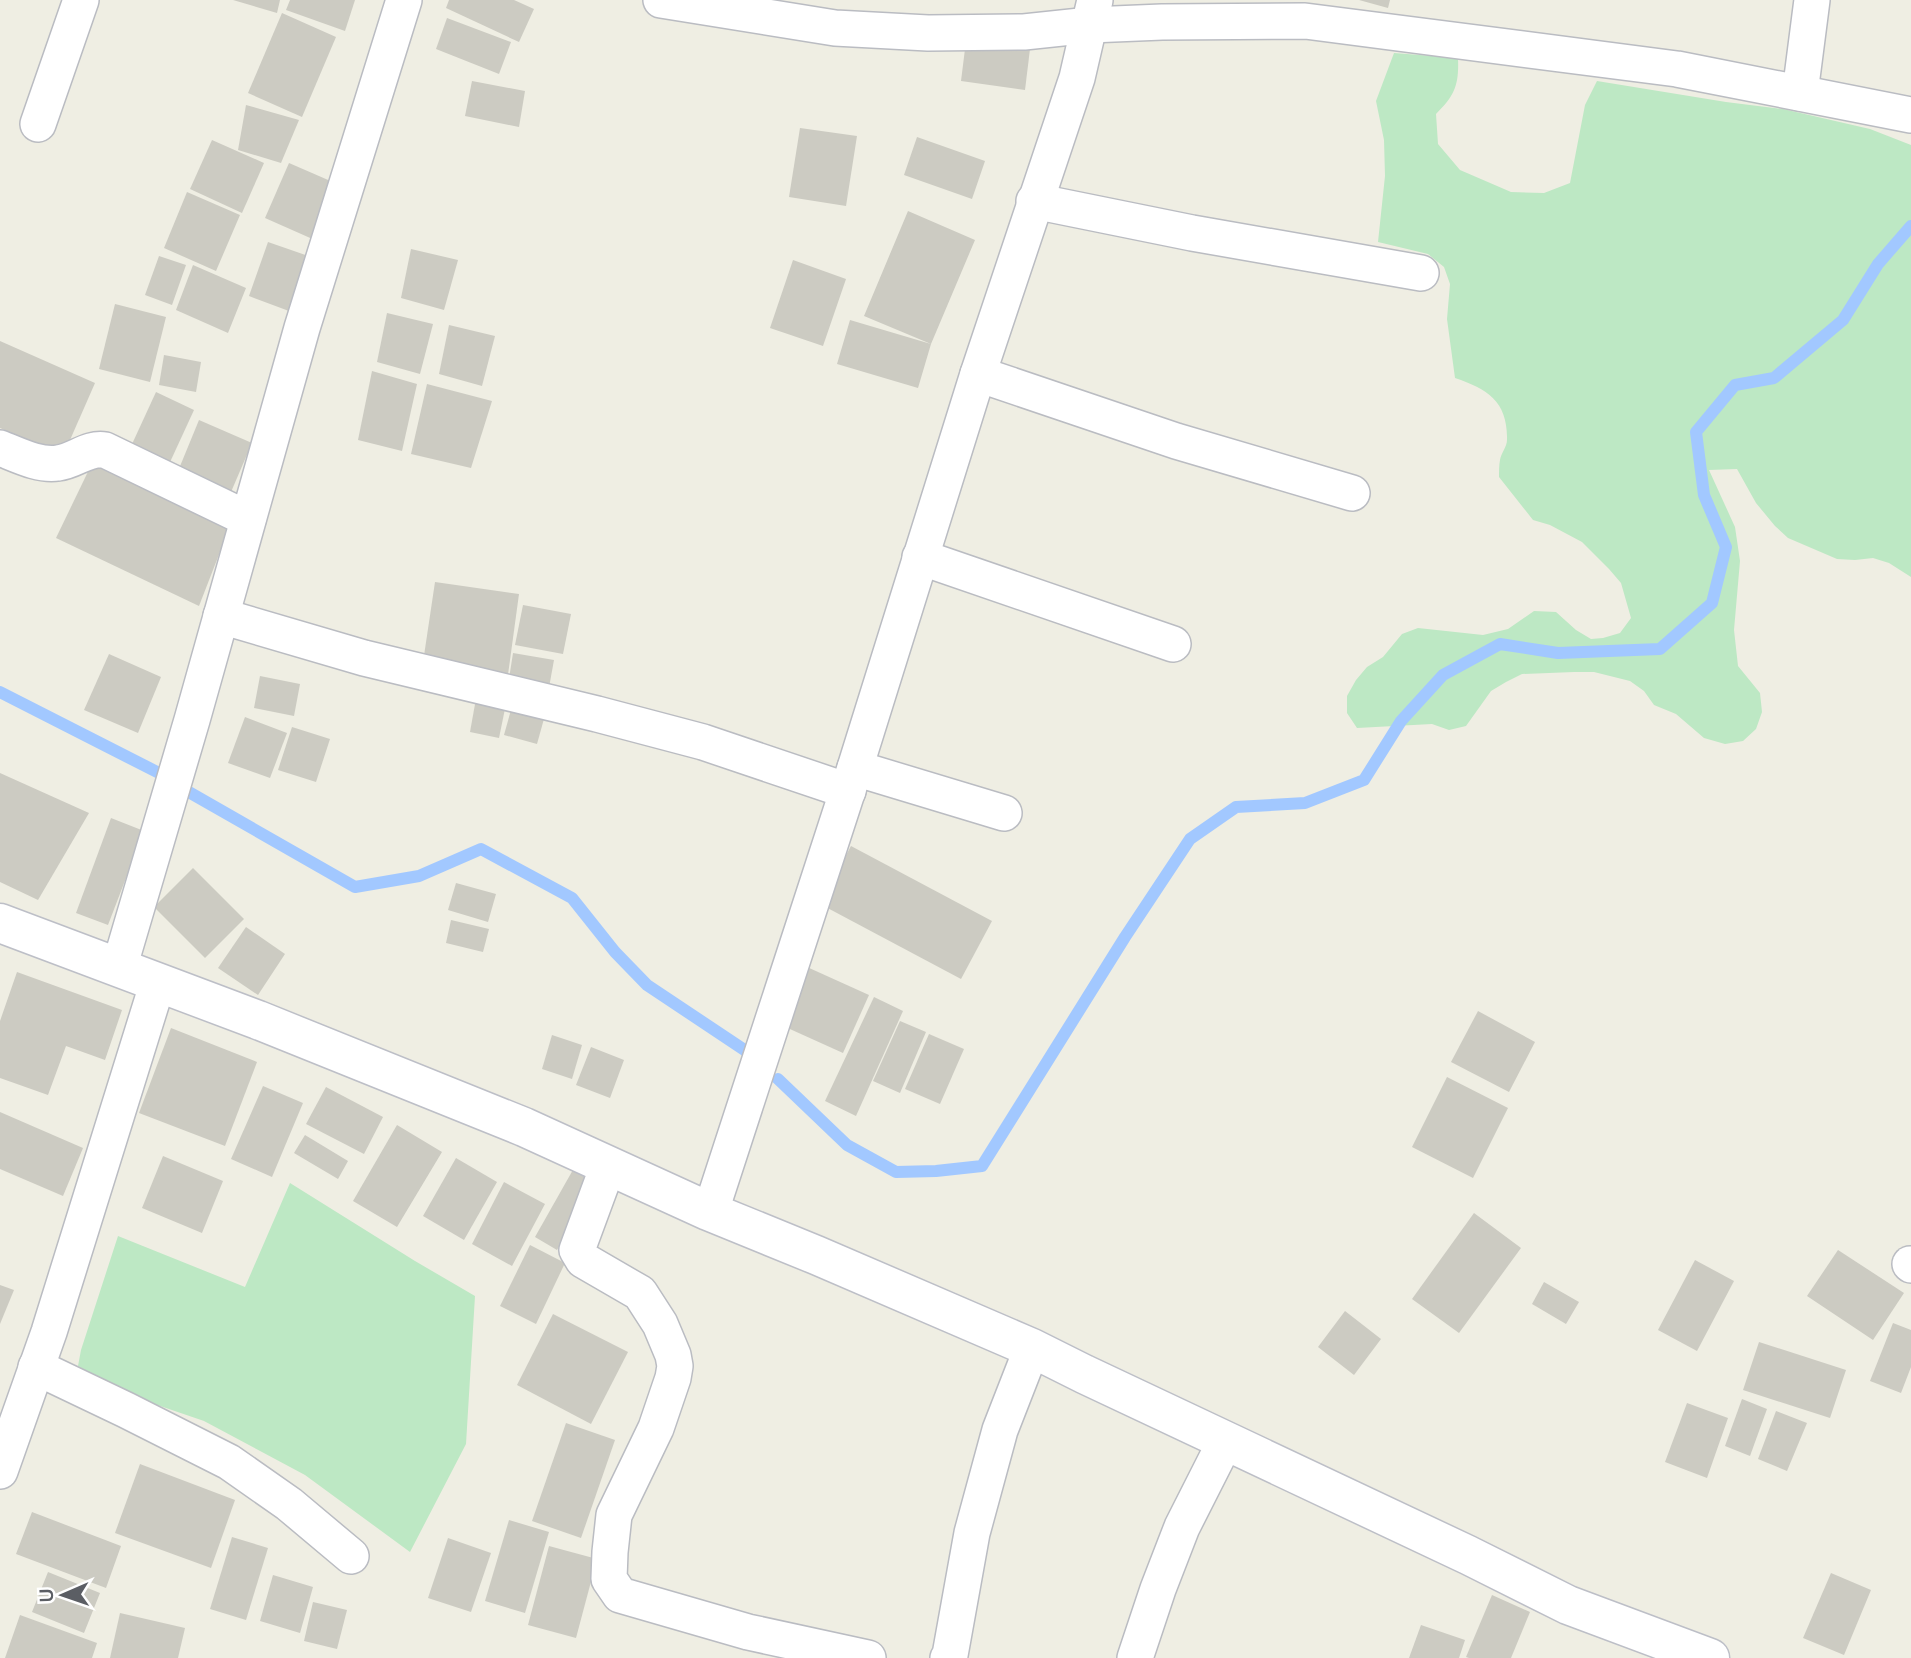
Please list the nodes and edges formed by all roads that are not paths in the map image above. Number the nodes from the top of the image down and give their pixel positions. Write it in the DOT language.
graph roads {
  1 [pos="81,0"];
  2 [pos="404,0"];
  3 [pos="661,0"];
  4 [pos="1812,0"];
  5 [pos="1092,13"];
  6 [pos="1800,93"];
  7 [pos="1911,115"];
  8 [pos="38,124"];
  9 [pos="1034,201"];
  10 [pos="1420,273"];
  11 [pos="978,374"];
  12 [pos="0,448"];
  13 [pos="1352,493"];
  14 [pos="248,519"];
  15 [pos="920,557"];
  16 [pos="221,616"];
  17 [pos="1173,644"];
  18 [pos="851,780"];
  19 [pos="1004,813"];
  20 [pos="0,923"];
  21 [pos="119,968"];
  22 [pos="158,982"];
  23 [pos="608,1167"];
  24 [pos="708,1211"];
  25 [pos="1032,1348"];
  26 [pos="36,1367"];
  27 [pos="1226,1440"];
  28 [pos="0,1471"];
  29 [pos="351,1556"];
  30 [pos="868,1658"];
  31 [pos="947,1658"];
  32 [pos="1135,1658"];
  33 [pos="1710,1658"];
  1 -- 8 [label="street"];
  2 -- 14 [label="street"];
  3 -- 5 [label="street"];
  4 -- 6 [label="street"];
  5 -- 6 [label="street"];
  5 -- 9 [label="street"];
  6 -- 7 [label="street"];
  9 -- 10 [label="street"];
  9 -- 11 [label="street"];
  11 -- 13 [label="street"];
  11 -- 15 [label="street"];
  12 -- 14 [label="street"];
  14 -- 16 [label="street"];
  15 -- 17 [label="street"];
  15 -- 18 [label="street"];
  16 -- 18 [label="street"];
  16 -- 21 [label="street"];
  18 -- 19 [label="street"];
  18 -- 24 [label="street"];
  20 -- 21 [label="main road"];
  21 -- 22 [label="main road"];
  22 -- 23 [label="main road"];
  22 -- 26 [label="street"];
  23 -- 24 [label="main road"];
  23 -- 30 [label="street"];
  24 -- 25 [label="main road"];
  25 -- 27 [label="main road"];
  25 -- 31 [label="street"];
  26 -- 28 [label="street"];
  26 -- 29 [label="street"];
  27 -- 32 [label="street"];
  27 -- 33 [label="main road"];
}
